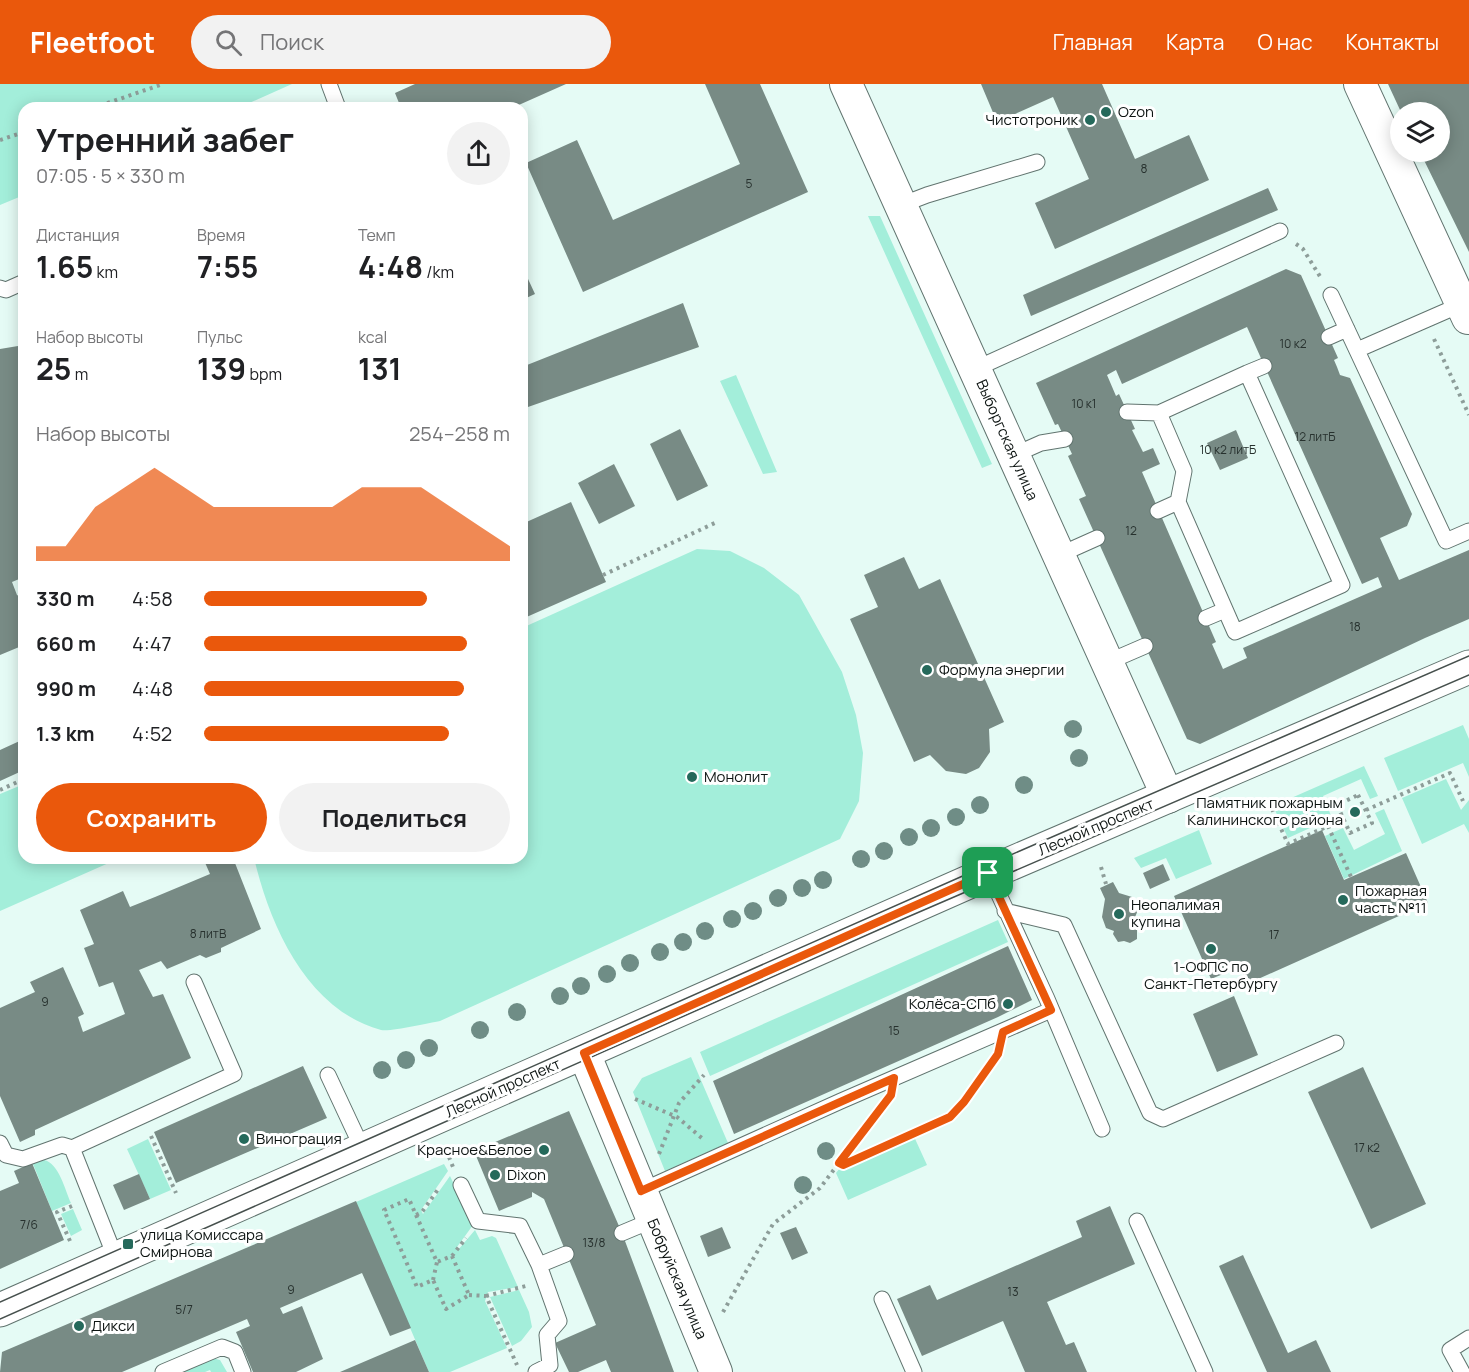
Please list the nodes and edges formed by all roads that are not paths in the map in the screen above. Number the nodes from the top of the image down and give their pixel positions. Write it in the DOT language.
graph roads {
  1 [pos="329,84"];
  2 [pos="846,84"];
  3 [pos="1360,84"];
  4 [pos="336,102"];
  5 [pos="1037,162"];
  6 [pos="901,205"];
  7 [pos="1280,231"];
  8 [pos="18,285"];
  9 [pos="0,288"];
  10 [pos="1330,295"];
  11 [pos="1466,315"];
  12 [pos="1347,329"];
  13 [pos="1329,337"];
  14 [pos="1357,350"];
  15 [pos="1264,366"];
  16 [pos="975,369"];
  17 [pos="1247,373"];
  18 [pos="1127,412"];
  19 [pos="1159,413"];
  20 [pos="1065,439"];
  21 [pos="1014,455"];
  22 [pos="1178,502"];
  23 [pos="1158,510"];
  24 [pos="1469,531"];
  25 [pos="1097,538"];
  26 [pos="1059,555"];
  27 [pos="1225,610"];
  28 [pos="1206,618"];
  29 [pos="1145,646"];
  30 [pos="1108,663"];
  31 [pos="1469,667"];
  32 [pos="1168,797"];
  33 [pos="988,873"];
  34 [pos="1005,911"];
  35 [pos="194,982"];
  36 [pos="1051,1010"];
  37 [pos="1336,1042"];
  38 [pos="584,1053"];
  39 [pos="328,1075"];
  40 [pos="1102,1129"];
  41 [pos="0,1143"];
  42 [pos="72,1148"];
  43 [pos="363,1150"];
  44 [pos="461,1185"];
  45 [pos="641,1191"];
  46 [pos="653,1220"];
  47 [pos="1137,1221"];
  48 [pos="622,1233"];
  49 [pos="566,1254"];
  50 [pos="116,1259"];
  51 [pos="542,1273"];
  52 [pos="882,1299"];
  53 [pos="0,1310"];
  54 [pos="1469,1338"];
  55 [pos="546,1370"];
  56 [pos="163,1372"];
  57 [pos="243,1372"];
  58 [pos="716,1372"];
  59 [pos="914,1372"];
  60 [pos="1205,1372"];
  61 [pos="1462,1372"];
  1 -- 4 [label="lane"];
  2 -- 6 [label="street, Выборгская улица"];
  3 -- 11 [label="street"];
  5 -- 6 [label="lane"];
  6 -- 16 [label="street, Выборгская улица"];
  7 -- 16 [label="lane"];
  8 -- 9 [label="lane"];
  10 -- 12 [label="lane"];
  11 -- 14 [label="lane"];
  12 -- 13 [label="lane"];
  12 -- 14 [label="lane"];
  14 -- 24 [label="lane"];
  15 -- 17 [label="lane"];
  16 -- 21 [label="street, Выборгская улица"];
  17 -- 19 [label="lane"];
  17 -- 27 [label="lane"];
  18 -- 19 [label="lane"];
  19 -- 22 [label="lane"];
  20 -- 21 [label="lane"];
  21 -- 26 [label="street, Выборгская улица"];
  22 -- 23 [label="lane"];
  22 -- 27 [label="lane"];
  25 -- 26 [label="lane"];
  26 -- 30 [label="street, Выборгская улица"];
  27 -- 28 [label="lane"];
  29 -- 30 [label="lane"];
  30 -- 32 [label="street, Выборгская улица"];
  31 -- 32 [label="main road, Лесной проспект"];
  32 -- 33 [label="main road, Лесной проспект"];
  33 -- 34 [label="lane"];
  33 -- 38 [label="main road, Лесной проспект"];
  34 -- 36 [label="lane"];
  34 -- 37 [label="lane"];
  35 -- 42 [label="lane"];
  36 -- 40 [label="lane"];
  36 -- 45 [label="lane"];
  38 -- 43 [label="main road, Лесной проспект"];
  38 -- 45 [label="street, Бобруйская улица"];
  39 -- 43 [label="lane"];
  41 -- 42 [label="lane"];
  42 -- 50 [label="lane"];
  43 -- 50 [label="main road, Лесной проспект"];
  44 -- 51 [label="lane"];
  45 -- 46 [label="street, Бобруйская улица"];
  46 -- 48 [label="lane"];
  46 -- 58 [label="street, Бобруйская улица"];
  47 -- 60 [label="lane"];
  49 -- 51 [label="lane"];
  50 -- 53 [label="main road, Лесной проспект"];
  51 -- 55 [label="lane"];
  52 -- 59 [label="lane"];
  54 -- 61 [label="lane"];
  56 -- 57 [label="lane"];
}
